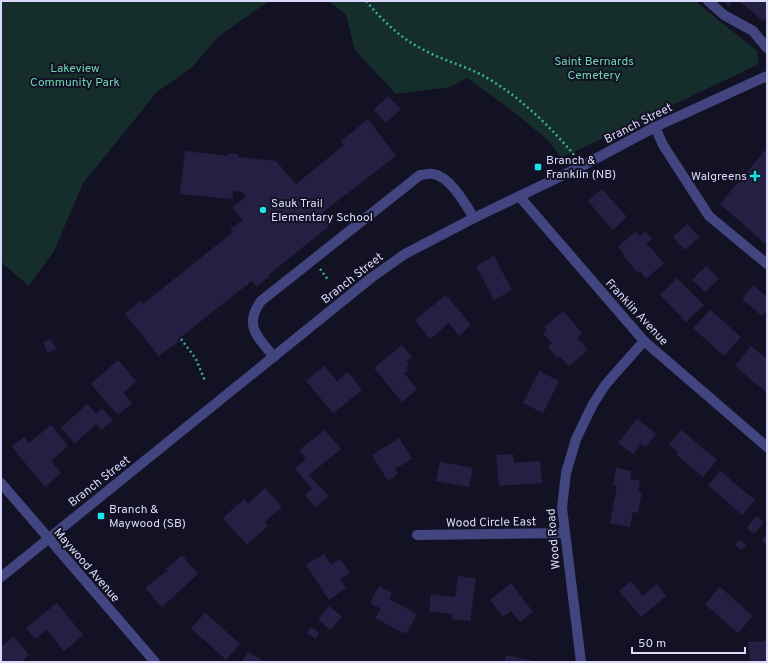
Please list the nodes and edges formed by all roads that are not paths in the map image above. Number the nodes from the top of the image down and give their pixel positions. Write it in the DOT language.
graph roads {
  1 [pos="708,1"];
  2 [pos="767,48"];
  3 [pos="767,76"];
  4 [pos="655,127"];
  5 [pos="519,196"];
  6 [pos="474,218"];
  7 [pos="767,264"];
  8 [pos="644,341"];
  9 [pos="274,357"];
  10 [pos="767,447"];
  11 [pos="1,483"];
  12 [pos="565,533"];
  13 [pos="417,535"];
  14 [pos="48,539"];
  15 [pos="1,576"];
  16 [pos="155,662"];
  17 [pos="580,662"];
  1 -- 2 [label="street"];
  3 -- 4 [label="street, Branch Street"];
  4 -- 5 [label="street, Branch Street"];
  4 -- 7 [label="street"];
  5 -- 6 [label="street, Branch Street"];
  5 -- 8 [label="street, Franklin Avenue"];
  6 -- 9 [label="street, Branch Street"];
  6 -- 9 [label="street"];
  8 -- 10 [label="street, Franklin Avenue"];
  8 -- 12 [label="street, Wood Road"];
  9 -- 14 [label="street, Branch Street"];
  11 -- 14 [label="street, Maywood Avenue"];
  12 -- 13 [label="street, Wood Circle East"];
  12 -- 17 [label="street, Wood Road"];
  14 -- 15 [label="street, Branch Street"];
  14 -- 16 [label="street, Maywood Avenue"];
}
